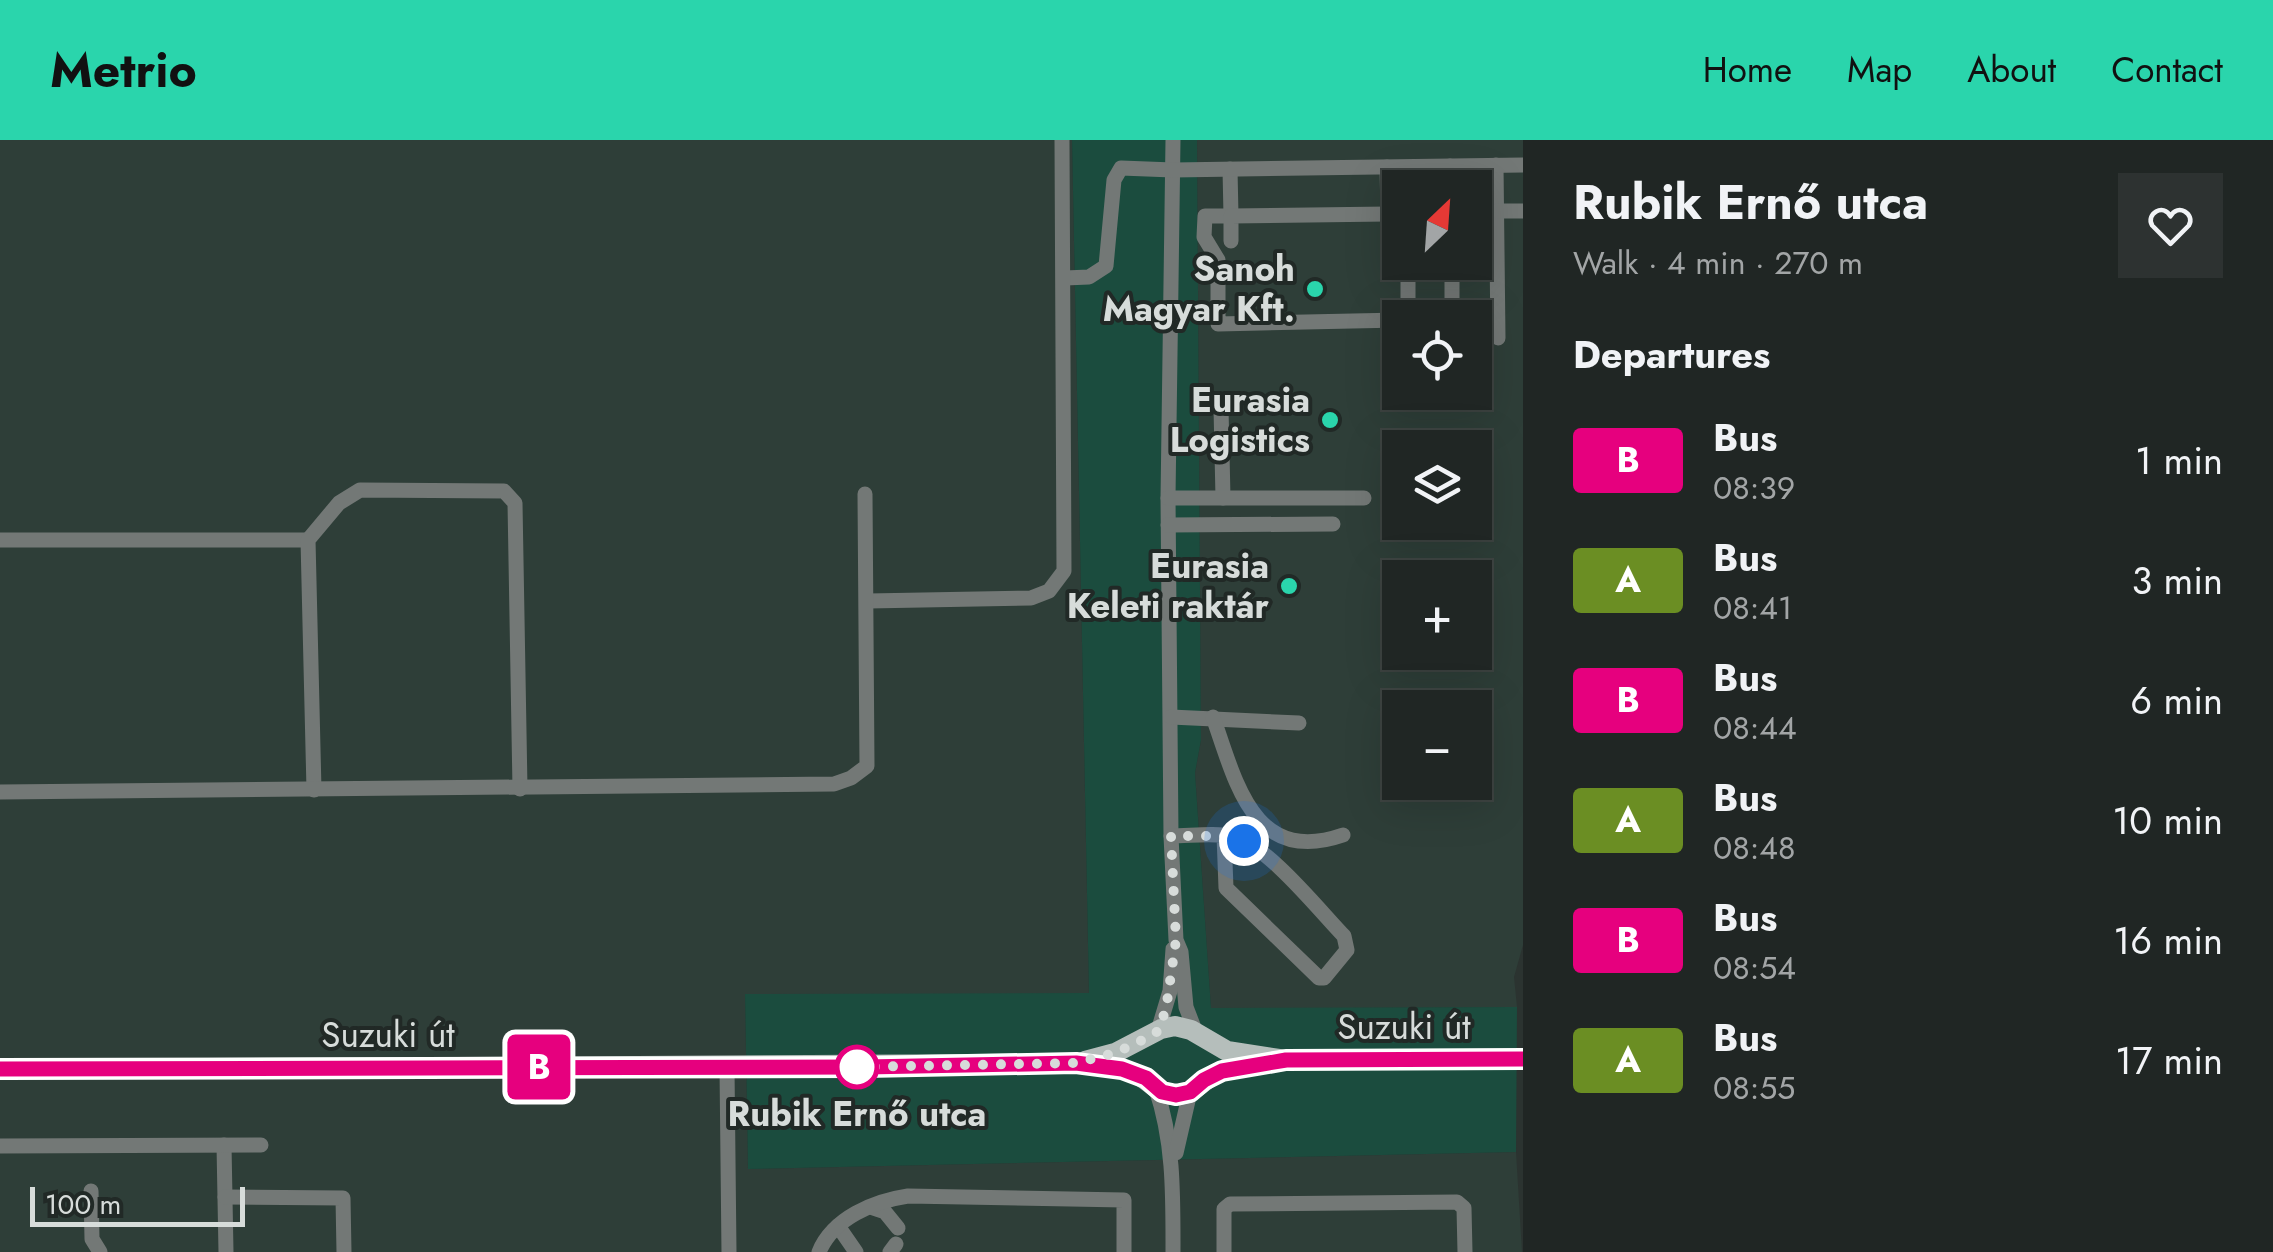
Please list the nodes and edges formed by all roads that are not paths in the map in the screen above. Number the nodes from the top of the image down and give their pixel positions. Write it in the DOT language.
graph roads {
  1 [pos="1062,140"];
  2 [pos="1173,140"];
  3 [pos="1496,165"];
  4 [pos="1523,165"];
  5 [pos="1450,166"];
  6 [pos="1387,167"];
  7 [pos="1230,169"];
  8 [pos="1173,170"];
  9 [pos="1387,170"];
  10 [pos="1450,170"];
  11 [pos="1497,211"];
  12 [pos="1523,211"];
  13 [pos="1230,216"];
  14 [pos="1382,219"];
  15 [pos="1231,241"];
  16 [pos="1064,278"];
  17 [pos="1382,320"];
  18 [pos="1498,338"];
  19 [pos="1222,408"];
  20 [pos="865,494"];
  21 [pos="1168,498"];
  22 [pos="1223,498"];
  23 [pos="1364,498"];
  24 [pos="1333,524"];
  25 [pos="1168,525"];
  26 [pos="0,540"];
  27 [pos="308,540"];
  28 [pos="868,602"];
  29 [pos="1172,716"];
  30 [pos="1213,717"];
  31 [pos="1300,722"];
  32 [pos="520,789"];
  33 [pos="314,790"];
  34 [pos="0,792"];
  35 [pos="1343,835"];
  36 [pos="1171,836"];
  37 [pos="1224,836"];
  38 [pos="1176,940"];
  39 [pos="1154,1034"];
  40 [pos="1199,1036"];
  41 [pos="1523,1059"];
  42 [pos="1286,1060"];
  43 [pos="1076,1063"];
  44 [pos="727,1068"];
  45 [pos="0,1069"];
  46 [pos="1151,1084"];
  47 [pos="1197,1086"];
  48 [pos="224,1145"];
  49 [pos="261,1145"];
  50 [pos="0,1146"];
  51 [pos="1173,1172"];
  52 [pos="91,1191"];
  53 [pos="225,1197"];
  54 [pos="870,1207"];
  55 [pos="838,1226"];
  56 [pos="895,1241"];
  57 [pos="100,1252"];
  58 [pos="226,1252"];
  59 [pos="344,1252"];
  60 [pos="729,1252"];
  61 [pos="819,1252"];
  62 [pos="856,1252"];
  63 [pos="1124,1252"];
  64 [pos="1173,1252"];
  65 [pos="1224,1252"];
  66 [pos="1465,1252"];
  1 -- 16 [label="street"];
  2 -- 8 [label="street"];
  3 -- 4 [label="street"];
  3 -- 5 [label="street"];
  3 -- 11 [label="street"];
  5 -- 6 [label="street"];
  5 -- 10 [label="street"];
  6 -- 7 [label="street"];
  6 -- 9 [label="street"];
  7 -- 8 [label="street"];
  7 -- 13 [label="street"];
  8 -- 16 [label="street"];
  8 -- 21 [label="street"];
  11 -- 12 [label="street"];
  11 -- 18 [label="street"];
  13 -- 14 [label="street"];
  13 -- 15 [label="street"];
  13 -- 17 [label="street"];
  16 -- 28 [label="street"];
  19 -- 22 [label="street"];
  20 -- 28 [label="street"];
  21 -- 22 [label="street"];
  21 -- 25 [label="street"];
  22 -- 23 [label="street"];
  24 -- 25 [label="street"];
  25 -- 29 [label="street"];
  26 -- 27 [label="street"];
  27 -- 32 [label="street"];
  27 -- 33 [label="street"];
  28 -- 32 [label="street"];
  29 -- 30 [label="street"];
  29 -- 36 [label="street"];
  30 -- 31 [label="street"];
  30 -- 35 [label="street"];
  32 -- 33 [label="street"];
  33 -- 34 [label="street"];
  36 -- 37 [label="street"];
  36 -- 38 [label="street"];
  37 -- 37 [label="street"];
  38 -- 39 [label="street"];
  38 -- 40 [label="street"];
  39 -- 40 [label="main road"];
  39 -- 43 [label="main road"];
  39 -- 46 [label="main road"];
  40 -- 42 [label="main road"];
  40 -- 47 [label="main road"];
  41 -- 42 [label="main road, Suzuki út"];
  42 -- 47 [label="main road"];
  43 -- 44 [label="main road, Suzuki út"];
  43 -- 46 [label="main road"];
  44 -- 45 [label="main road, Suzuki út"];
  44 -- 60 [label="street"];
  46 -- 47 [label="main road"];
  46 -- 51 [label="street"];
  47 -- 51 [label="street"];
  48 -- 49 [label="street"];
  48 -- 50 [label="street"];
  48 -- 53 [label="street"];
  51 -- 64 [label="street"];
  52 -- 57 [label="street"];
  53 -- 58 [label="street"];
  53 -- 59 [label="street"];
  54 -- 55 [label="street"];
  54 -- 56 [label="street"];
  54 -- 63 [label="street"];
  55 -- 61 [label="street"];
  55 -- 62 [label="street"];
  65 -- 66 [label="street"];
}
